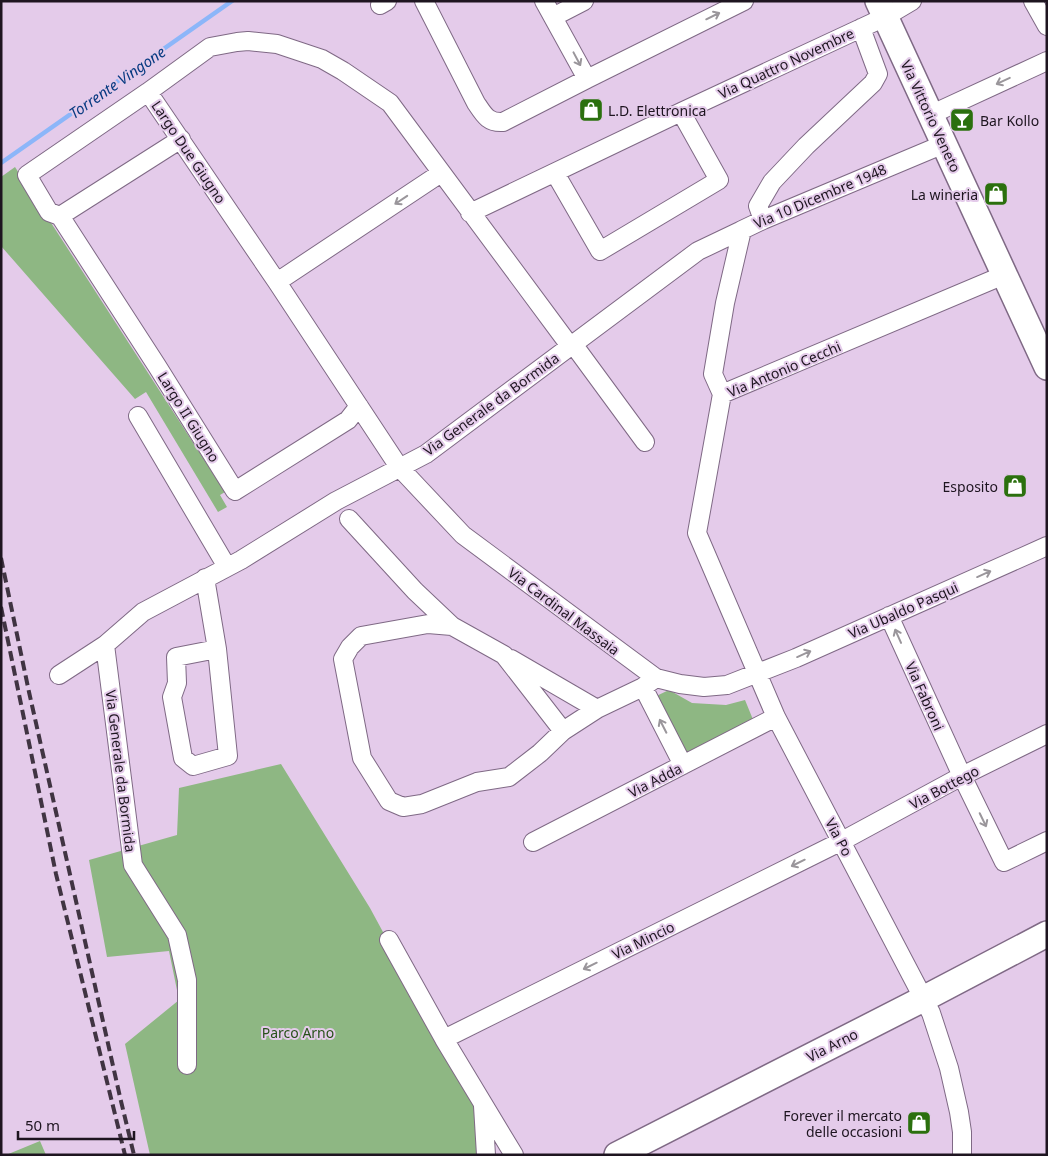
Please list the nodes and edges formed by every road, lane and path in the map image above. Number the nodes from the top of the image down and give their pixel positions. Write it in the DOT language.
graph roads {
  1 [pos="424,1"];
  2 [pos="544,1"];
  3 [pos="584,1"];
  4 [pos="744,1"];
  5 [pos="912,1"];
  6 [pos="1033,1"];
  7 [pos="884,7"];
  8 [pos="554,16"];
  9 [pos="1047,26"];
  10 [pos="861,28"];
  11 [pos="1047,60"];
  12 [pos="587,78"];
  13 [pos="148,92"];
  14 [pos="681,112"];
  15 [pos="930,115"];
  16 [pos="181,139"];
  17 [pos="944,144"];
  18 [pos="441,172"];
  19 [pos="555,173"];
  20 [pos="470,213"];
  21 [pos="60,216"];
  22 [pos="763,220"];
  23 [pos="742,230"];
  24 [pos="1004,275"];
  25 [pos="277,282"];
  26 [pos="572,345"];
  27 [pos="1046,364"];
  28 [pos="722,394"];
  29 [pos="359,406"];
  30 [pos="138,416"];
  31 [pos="645,442"];
  32 [pos="399,467"];
  33 [pos="349,519"];
  34 [pos="1047,546"];
  35 [pos="227,568"];
  36 [pos="205,578"];
  37 [pos="889,616"];
  38 [pos="452,626"];
  39 [pos="105,644"];
  40 [pos="217,649"];
  41 [pos="504,656"];
  42 [pos="759,673"];
  43 [pos="59,675"];
  44 [pos="650,682"];
  45 [pos="597,708"];
  46 [pos="776,717"];
  47 [pos="562,731"];
  48 [pos="1047,734"];
  49 [pos="683,765"];
  50 [pos="962,776"];
  51 [pos="842,841"];
  52 [pos="1047,841"];
  53 [pos="533,842"];
  54 [pos="1047,934"];
  55 [pos="389,940"];
  56 [pos="925,998"];
  57 [pos="444,1039"];
  58 [pos="187,1065"];
  59 [pos="483,1104"];
  60 [pos="964,1154"];
  61 [pos="486,1155"];
  62 [pos="514,1155"];
  63 [pos="617,1155"];
  1 -- 12 [label="street"];
  2 -- 8 [label="street"];
  3 -- 8 [label="street"];
  12 -- 4 [label="street, one-way"];
  5 -- 7 [label="street, Via Quattro Novembre"];
  6 -- 9 [label="street"];
  7 -- 10 [label="street, Via Quattro Novembre"];
  7 -- 15 [label="main road, Via Vittorio Veneto"];
  8 -- 12 [label="street, one-way"];
  10 -- 14 [label="street, Via Quattro Novembre"];
  10 -- 22 [label="street"];
  11 -- 15 [label="street, one-way"];
  13 -- 16 [label="street, Largo Due Giugno"];
  13 -- 18 [label="street, Largo Due Giugno"];
  13 -- 21 [label="street, Largo II Giugno"];
  14 -- 19 [label="street, Via Quattro Novembre"];
  14 -- 19 [label="street"];
  15 -- 17 [label="main road, Via Vittorio Veneto"];
  16 -- 21 [label="street"];
  16 -- 25 [label="street, Largo Due Giugno"];
  17 -- 22 [label="street, Via 10 Dicembre 1948"];
  17 -- 24 [label="main road, Via Vittorio Veneto"];
  18 -- 20 [label="street, Largo Due Giugno"];
  18 -- 25 [label="street, one-way"];
  19 -- 20 [label="street, Via Quattro Novembre"];
  20 -- 26 [label="street, Largo Due Giugno"];
  21 -- 29 [label="street, Largo II Giugno"];
  22 -- 23 [label="street, Via 10 Dicembre 1948"];
  23 -- 26 [label="street, Via Generale da Bormida"];
  23 -- 28 [label="street, Via 10 Dicembre 1948"];
  24 -- 27 [label="main road, Via Vittorio Veneto"];
  24 -- 28 [label="street, Via Antonio Cecchi"];
  25 -- 29 [label="street, Largo Due Giugno"];
  26 -- 31 [label="street, Largo Due Giugno"];
  26 -- 32 [label="street, Via Generale da Bormida"];
  28 -- 42 [label="street, Via Antonio Cecchi"];
  29 -- 32 [label="street, Largo Due Giugno"];
  30 -- 35 [label="street"];
  32 -- 35 [label="street, Via Generale da Bormida"];
  32 -- 44 [label="street, Via Cardinal Massaia"];
  33 -- 38 [label="street"];
  37 -- 34 [label="street, Via Ubaldo Pasqui, one-way"];
  35 -- 36 [label="street, Via Generale da Bormida"];
  36 -- 39 [label="street, Via Generale da Bormida"];
  36 -- 40 [label="street"];
  42 -- 37 [label="street, Via Ubaldo Pasqui, one-way"];
  50 -- 37 [label="street, Via Fabroni, one-way"];
  38 -- 41 [label="street"];
  38 -- 47 [label="street"];
  39 -- 43 [label="street"];
  39 -- 58 [label="street, Via Generale da Bormida"];
  40 -- 40 [label="street"];
  41 -- 45 [label="street"];
  41 -- 47 [label="street"];
  42 -- 44 [label="street, Via Cardinal Massaia"];
  42 -- 46 [label="street, Via Po"];
  44 -- 45 [label="street"];
  49 -- 44 [label="street, one-way"];
  45 -- 47 [label="street"];
  46 -- 49 [label="street, Via Adda"];
  46 -- 51 [label="street, Via Po"];
  48 -- 50 [label="street, Via Bottego"];
  49 -- 53 [label="street, Via Adda"];
  50 -- 51 [label="street, Via Bottego"];
  50 -- 52 [label="street, Via Fabroni, one-way"];
  51 -- 56 [label="street, Via Po"];
  51 -- 57 [label="street, Via Mincio, one-way"];
  54 -- 56 [label="main road, Via Arno"];
  55 -- 57 [label="street"];
  56 -- 60 [label="street, Via Po"];
  56 -- 63 [label="main road, Via Arno"];
  57 -- 59 [label="street"];
  59 -- 61 [label="street"];
  59 -- 62 [label="street"];
}
